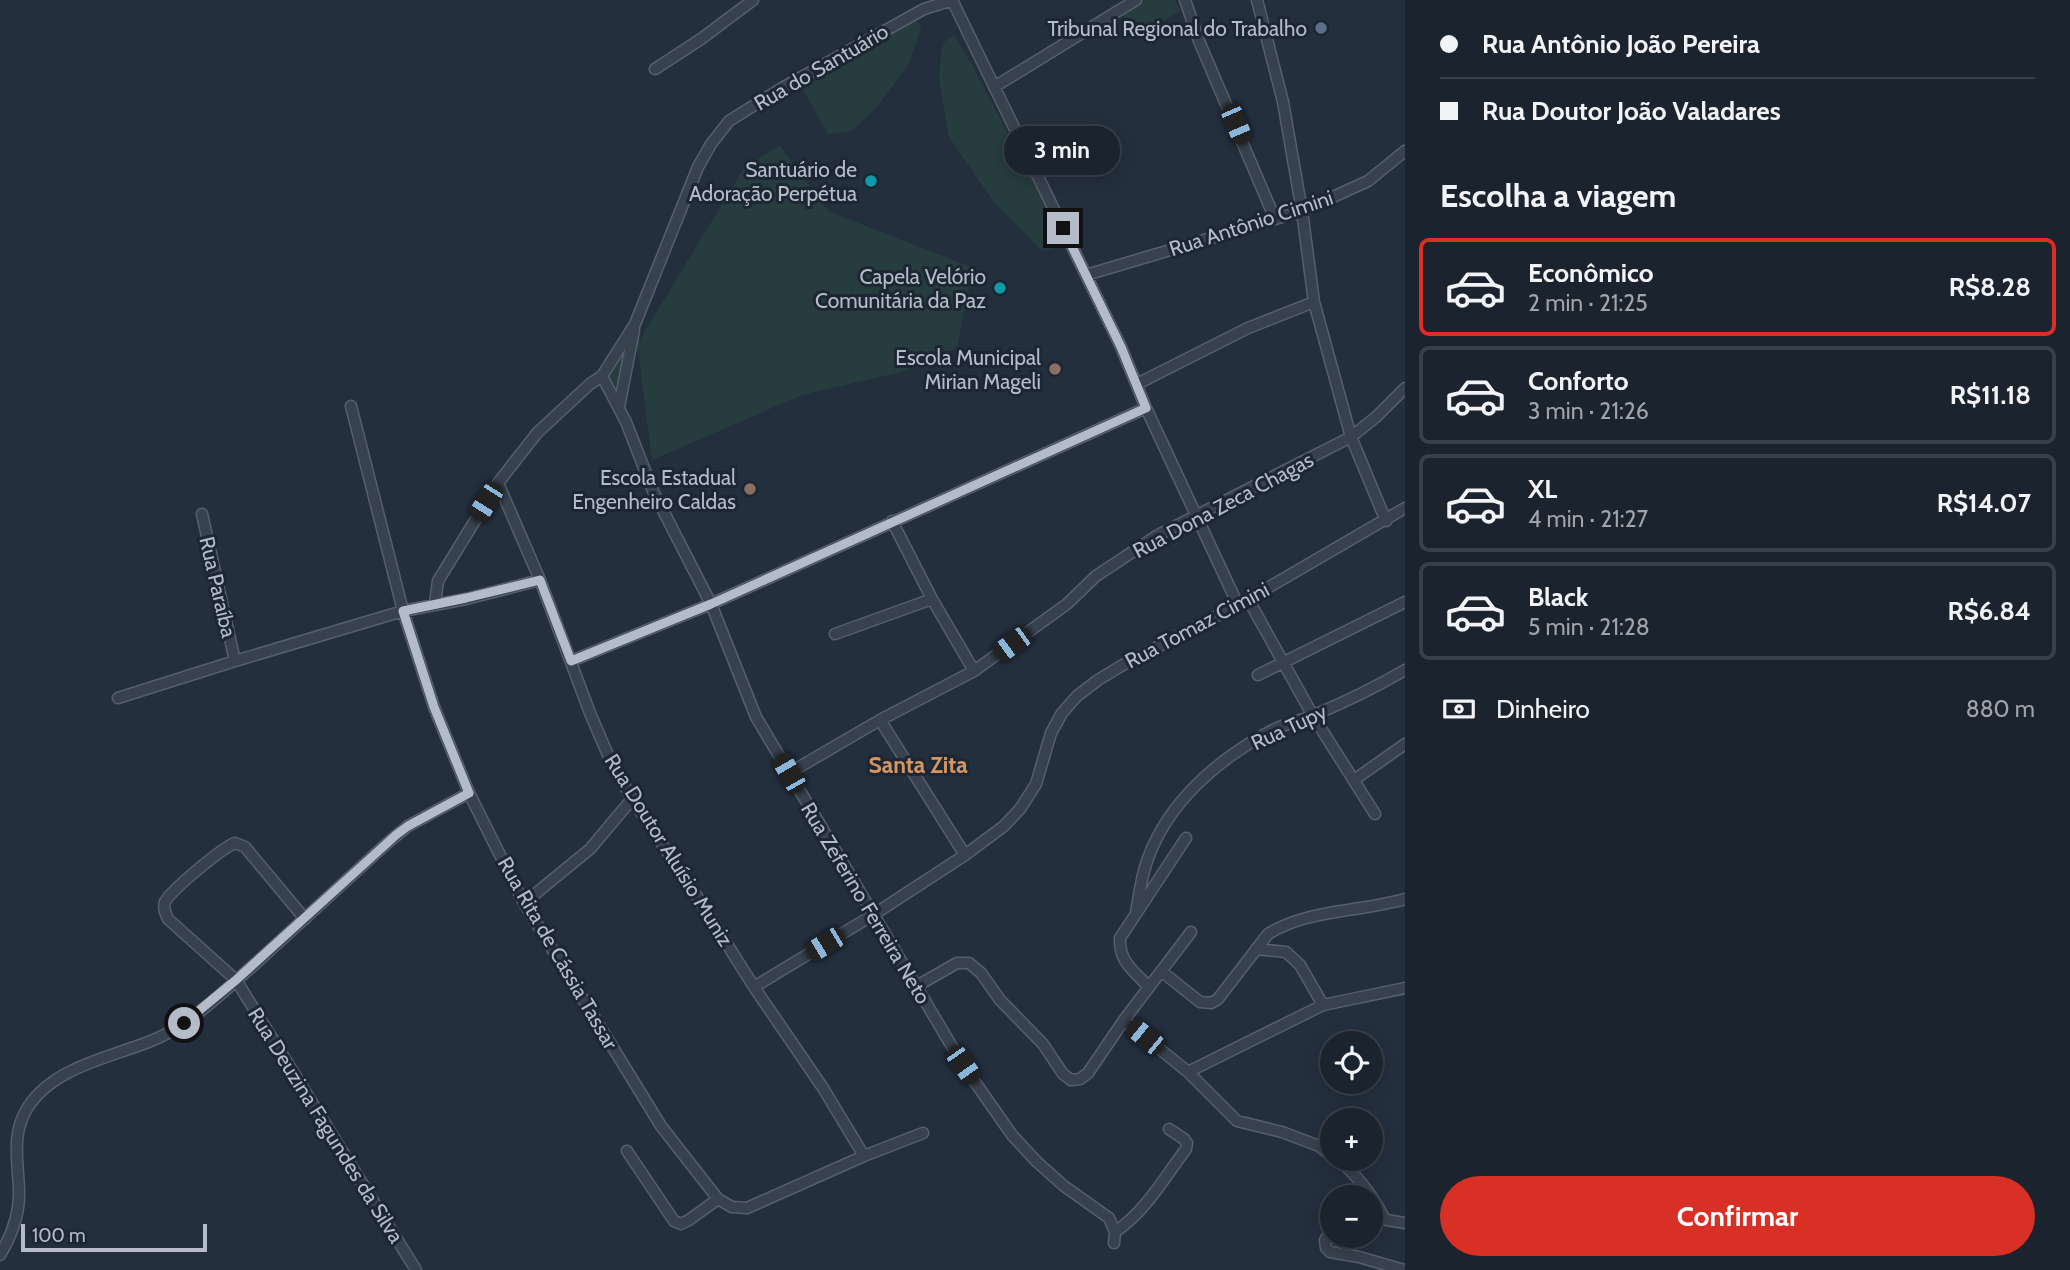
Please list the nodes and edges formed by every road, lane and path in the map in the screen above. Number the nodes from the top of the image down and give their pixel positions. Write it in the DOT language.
graph roads {
  1 [pos="753,0"];
  2 [pos="952,0"];
  3 [pos="1136,0"];
  4 [pos="1185,0"];
  5 [pos="1257,0"];
  6 [pos="654,69"];
  7 [pos="995,87"];
  8 [pos="1405,151"];
  9 [pos="1302,211"];
  10 [pos="1275,219"];
  11 [pos="1086,275"];
  12 [pos="1314,302"];
  13 [pos="635,324"];
  14 [pos="602,376"];
  15 [pos="1137,384"];
  16 [pos="1405,388"];
  17 [pos="351,406"];
  18 [pos="619,408"];
  19 [pos="1146,408"];
  20 [pos="1351,437"];
  21 [pos="498,483"];
  22 [pos="1405,508"];
  23 [pos="202,514"];
  24 [pos="1197,515"];
  25 [pos="1386,520"];
  26 [pos="892,522"];
  27 [pos="540,580"];
  28 [pos="932,599"];
  29 [pos="1243,602"];
  30 [pos="1405,602"];
  31 [pos="435,603"];
  32 [pos="711,604"];
  33 [pos="403,611"];
  34 [pos="835,635"];
  35 [pos="235,661"];
  36 [pos="571,661"];
  37 [pos="1284,662"];
  38 [pos="1405,670"];
  39 [pos="974,671"];
  40 [pos="1258,675"];
  41 [pos="118,698"];
  42 [pos="1313,716"];
  43 [pos="880,720"];
  44 [pos="1405,744"];
  45 [pos="789,773"];
  46 [pos="1354,780"];
  47 [pos="469,793"];
  48 [pos="632,799"];
  49 [pos="1375,814"];
  50 [pos="1186,838"];
  51 [pos="965,855"];
  52 [pos="1405,899"];
  53 [pos="524,903"];
  54 [pos="1136,913"];
  55 [pos="873,915"];
  56 [pos="305,919"];
  57 [pos="1191,932"];
  58 [pos="1255,949"];
  59 [pos="1161,971"];
  60 [pos="236,980"];
  61 [pos="1148,986"];
  62 [pos="754,987"];
  63 [pos="915,987"];
  64 [pos="1405,988"];
  65 [pos="1323,1005"];
  66 [pos="1124,1020"];
  67 [pos="1188,1072"];
  68 [pos="1169,1129"];
  69 [pos="923,1133"];
  70 [pos="1320,1147"];
  71 [pos="627,1152"];
  72 [pos="864,1156"];
  73 [pos="1349,1171"];
  74 [pos="718,1199"];
  75 [pos="1384,1218"];
  76 [pos="1405,1223"];
  77 [pos="1326,1248"];
  78 [pos="0,1255"];
  79 [pos="1359,1257"];
  80 [pos="416,1270"];
  81 [pos="1367,1270"];
  82 [pos="1404,1270"];
  1 -- 6 [label="street"];
  2 -- 7 [label="street"];
  2 -- 13 [label="street, Rua do Santuário"];
  3 -- 7 [label="street"];
  4 -- 10 [label="street"];
  5 -- 9 [label="street"];
  7 -- 11 [label="street"];
  8 -- 9 [label="street, Rua Antônio Cimini"];
  9 -- 10 [label="street, Rua Antônio Cimini"];
  9 -- 12 [label="street"];
  10 -- 11 [label="street, Rua Antônio Cimini"];
  11 -- 15 [label="street"];
  12 -- 15 [label="street"];
  12 -- 20 [label="street"];
  13 -- 14 [label="street"];
  13 -- 18 [label="street"];
  14 -- 18 [label="street, Rua Zeferino Ferreira Neto"];
  14 -- 21 [label="street"];
  15 -- 19 [label="street"];
  16 -- 20 [label="street, Rua Dona Zeca Chagas"];
  17 -- 33 [label="street, Rua Rita de Cássia Tassar"];
  18 -- 32 [label="street, Rua Zeferino Ferreira Neto"];
  19 -- 24 [label="street"];
  19 -- 26 [label="street"];
  20 -- 24 [label="street, Rua Dona Zeca Chagas"];
  20 -- 25 [label="street"];
  21 -- 27 [label="street, Rua Doutor Aluísio Muniz"];
  21 -- 31 [label="street"];
  22 -- 25 [label="street, Rua Tomaz Cimini"];
  23 -- 35 [label="street, Rua Paraíba"];
  24 -- 29 [label="street"];
  24 -- 39 [label="street, Rua Dona Zeca Chagas"];
  25 -- 29 [label="street, Rua Tomaz Cimini"];
  26 -- 28 [label="street"];
  26 -- 32 [label="street"];
  27 -- 31 [label="street"];
  27 -- 36 [label="street, Rua Doutor Aluísio Muniz"];
  28 -- 34 [label="street"];
  28 -- 39 [label="street"];
  29 -- 37 [label="street"];
  29 -- 51 [label="street, Rua Tomaz Cimini"];
  30 -- 37 [label="street"];
  31 -- 33 [label="street"];
  32 -- 36 [label="street"];
  32 -- 45 [label="street, Rua Zeferino Ferreira Neto"];
  33 -- 35 [label="street"];
  33 -- 47 [label="street, Rua Rita de Cássia Tassar"];
  35 -- 41 [label="street"];
  36 -- 48 [label="street, Rua Doutor Aluísio Muniz"];
  37 -- 40 [label="street"];
  37 -- 42 [label="street"];
  38 -- 42 [label="street, Rua Tupy"];
  39 -- 43 [label="street, Rua Dona Zeca Chagas"];
  42 -- 46 [label="street"];
  42 -- 54 [label="street, Rua Tupy"];
  43 -- 45 [label="street, Rua Dona Zeca Chagas"];
  43 -- 51 [label="street"];
  44 -- 46 [label="street"];
  45 -- 55 [label="street, Rua Zeferino Ferreira Neto"];
  46 -- 49 [label="street"];
  47 -- 53 [label="street, Rua Rita de Cássia Tassar"];
  47 -- 56 [label="street"];
  48 -- 53 [label="street"];
  48 -- 62 [label="street, Rua Doutor Aluísio Muniz"];
  50 -- 54 [label="street"];
  51 -- 55 [label="street, Rua Tomaz Cimini"];
  52 -- 58 [label="street"];
  53 -- 74 [label="street, Rua Rita de Cássia Tassar"];
  54 -- 61 [label="street"];
  55 -- 62 [label="street, Rua Tomaz Cimini"];
  55 -- 63 [label="street, Rua Zeferino Ferreira Neto"];
  56 -- 60 [label="street"];
  56 -- 60 [label="street, Rua Deuzina Fagundes da Silva"];
  57 -- 59 [label="street"];
  58 -- 59 [label="street"];
  58 -- 65 [label="street"];
  59 -- 61 [label="street"];
  60 -- 78 [label="street"];
  60 -- 80 [label="street, Rua Deuzina Fagundes da Silva"];
  61 -- 66 [label="street"];
  62 -- 72 [label="street, Rua Doutor Aluísio Muniz"];
  63 -- 66 [label="street"];
  63 -- 68 [label="street, Rua Zeferino Ferreira Neto"];
  64 -- 65 [label="street"];
  65 -- 67 [label="street"];
  66 -- 67 [label="street"];
  67 -- 70 [label="street"];
  69 -- 72 [label="street"];
  71 -- 74 [label="street"];
  72 -- 74 [label="street"];
  73 -- 75 [label="street"];
  75 -- 76 [label="street"];
  77 -- 79 [label="street"];
  79 -- 81 [label="street"];
  79 -- 82 [label="street"];
}
